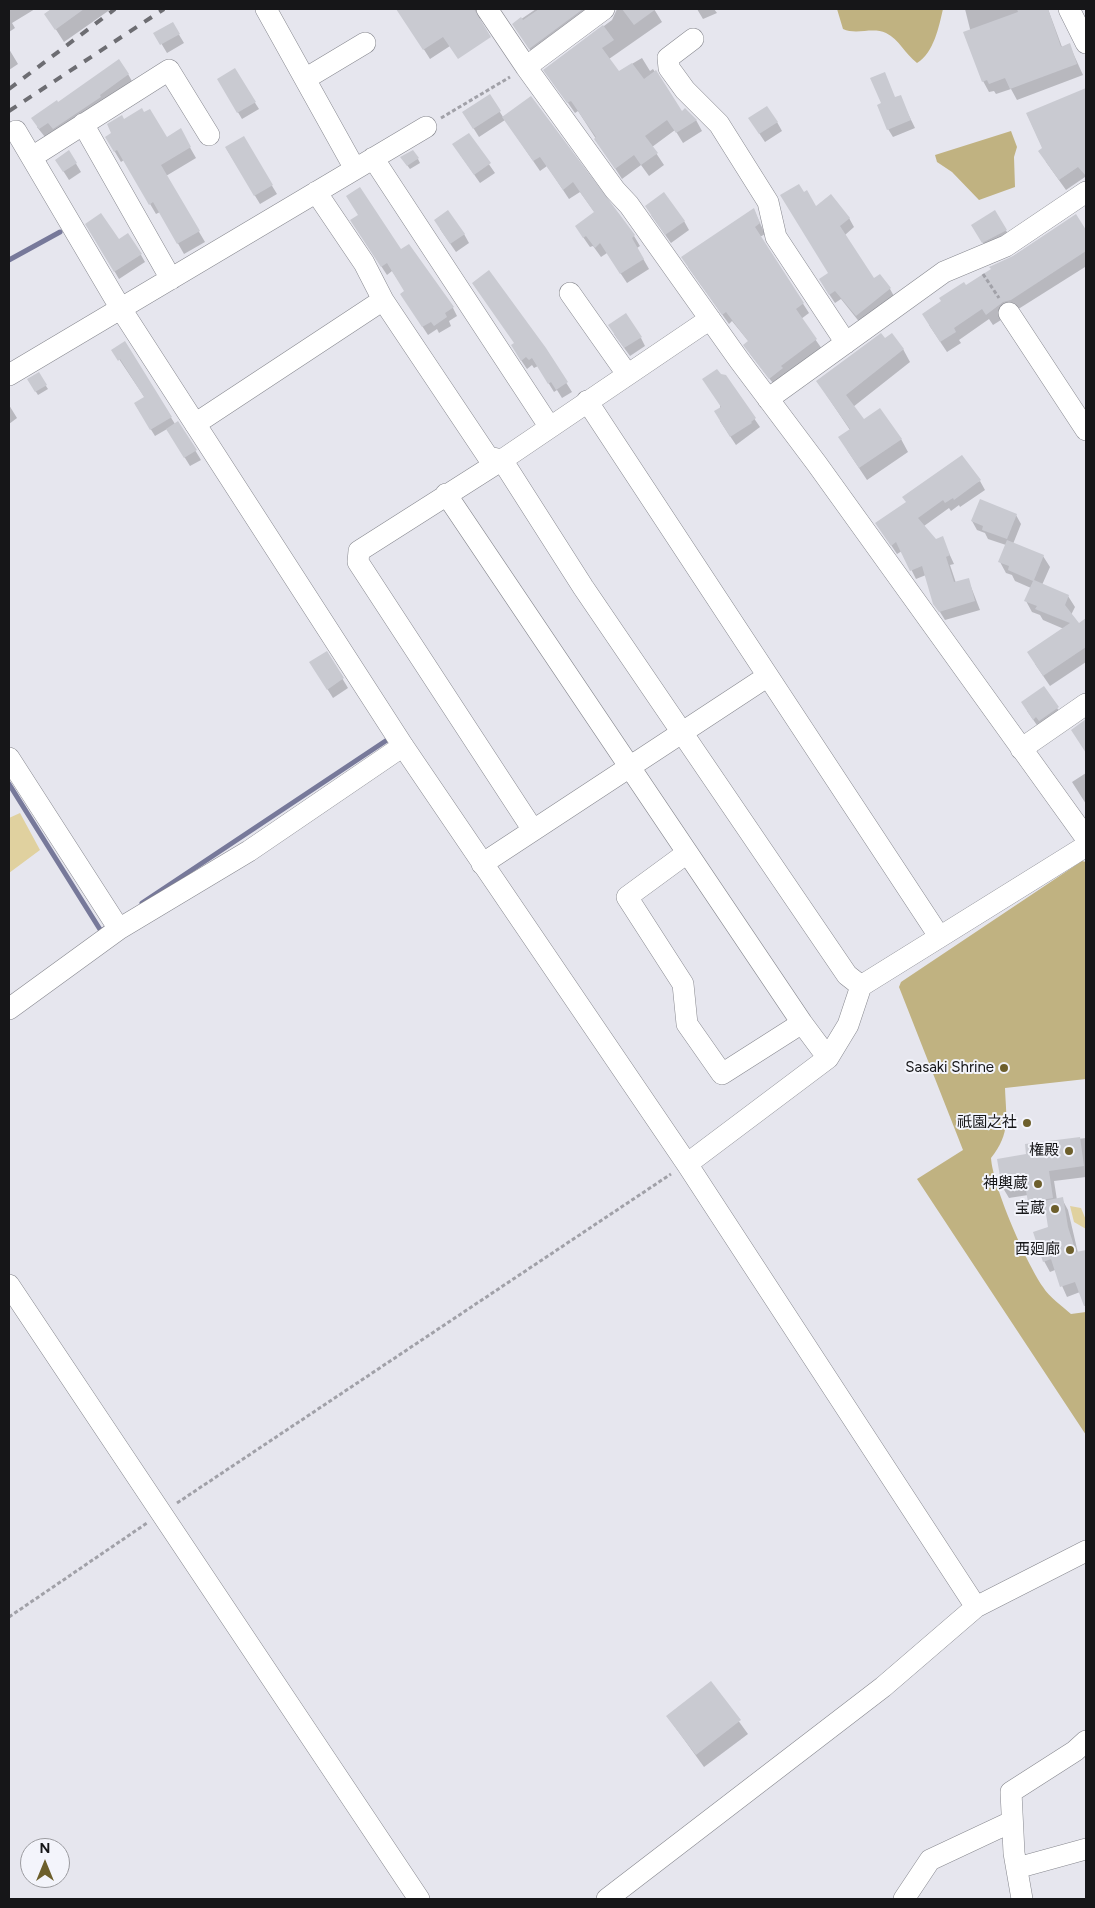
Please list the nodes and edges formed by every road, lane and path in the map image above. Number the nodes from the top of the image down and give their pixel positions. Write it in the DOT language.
graph roads {
  1 [pos="266,9"];
  2 [pos="487,9"];
  3 [pos="604,9"];
  4 [pos="1077,14"];
  5 [pos="693,39"];
  6 [pos="365,43"];
  7 [pos="1086,43"];
  8 [pos="526,67"];
  9 [pos="305,79"];
  10 [pos="83,124"];
  11 [pos="426,127"];
  12 [pos="16,130"];
  13 [pos="210,135"];
  14 [pos="32,156"];
  15 [pos="373,158"];
  16 [pos="354,169"];
  17 [pos="316,192"];
  18 [pos="1086,192"];
  19 [pos="974,261"];
  20 [pos="171,279"];
  21 [pos="570,293"];
  22 [pos="383,300"];
  23 [pos="121,309"];
  24 [pos="1009,313"];
  25 [pos="710,319"];
  26 [pos="846,343"];
  27 [pos="627,374"];
  28 [pos="9,375"];
  29 [pos="768,399"];
  30 [pos="587,401"];
  31 [pos="196,424"];
  32 [pos="550,426"];
  33 [pos="1086,430"];
  34 [pos="502,460"];
  35 [pos="446,494"];
  36 [pos="768,676"];
  37 [pos="1086,704"];
  38 [pos="683,732"];
  39 [pos="402,746"];
  40 [pos="1021,748"];
  41 [pos="9,758"];
  42 [pos="629,767"];
  43 [pos="533,830"];
  44 [pos="1086,838"];
  45 [pos="687,854"];
  46 [pos="482,864"];
  47 [pos="119,930"];
  48 [pos="939,936"];
  49 [pos="861,986"];
  50 [pos="9,1009"];
  51 [pos="802,1023"];
  52 [pos="828,1058"];
  53 [pos="687,1164"];
  54 [pos="9,1285"];
  55 [pos="162,1512"];
  56 [pos="1086,1551"];
  57 [pos="976,1607"];
  58 [pos="9,1617"];
  59 [pos="1086,1741"];
  60 [pos="1011,1822"];
  61 [pos="1086,1849"];
  62 [pos="1017,1868"];
  63 [pos="611,1898"];
  64 [pos="419,1899"];
  65 [pos="904,1899"];
  66 [pos="1022,1899"];
  1 -- 9 [label="street"];
  2 -- 8 [label="street"];
  3 -- 8 [label="street"];
  4 -- 7 [label="street"];
  5 -- 26 [label="street"];
  6 -- 9 [label="street"];
  8 -- 11 [label="path"];
  8 -- 25 [label="street"];
  9 -- 16 [label="street"];
  10 -- 13 [label="street"];
  10 -- 14 [label="street"];
  10 -- 20 [label="street"];
  11 -- 15 [label="street"];
  12 -- 14 [label="street"];
  14 -- 23 [label="street"];
  15 -- 16 [label="street"];
  15 -- 32 [label="street"];
  16 -- 17 [label="street"];
  17 -- 20 [label="street"];
  17 -- 22 [label="street"];
  18 -- 19 [label="street"];
  19 -- 24 [label="path"];
  19 -- 26 [label="street"];
  20 -- 23 [label="street"];
  21 -- 27 [label="street"];
  22 -- 31 [label="street"];
  22 -- 34 [label="street"];
  23 -- 28 [label="street"];
  23 -- 31 [label="street"];
  24 -- 33 [label="street"];
  25 -- 27 [label="street"];
  25 -- 29 [label="street"];
  26 -- 29 [label="street"];
  27 -- 30 [label="street"];
  29 -- 40 [label="street"];
  30 -- 32 [label="street"];
  30 -- 36 [label="street"];
  31 -- 39 [label="street"];
  32 -- 34 [label="street"];
  34 -- 35 [label="street"];
  34 -- 38 [label="street"];
  35 -- 42 [label="street"];
  35 -- 43 [label="street"];
  36 -- 38 [label="street"];
  36 -- 48 [label="street"];
  37 -- 40 [label="street"];
  38 -- 42 [label="street"];
  38 -- 49 [label="street"];
  39 -- 46 [label="street"];
  39 -- 47 [label="street"];
  40 -- 44 [label="street"];
  41 -- 47 [label="street"];
  42 -- 43 [label="street"];
  42 -- 45 [label="street"];
  43 -- 46 [label="street"];
  44 -- 48 [label="street"];
  45 -- 51 [label="street"];
  45 -- 51 [label="street"];
  46 -- 53 [label="street"];
  47 -- 50 [label="street"];
  48 -- 49 [label="street"];
  49 -- 52 [label="street"];
  51 -- 52 [label="street"];
  52 -- 53 [label="street"];
  53 -- 55 [label="path"];
  53 -- 57 [label="street"];
  54 -- 55 [label="street"];
  55 -- 58 [label="path"];
  55 -- 64 [label="street"];
  56 -- 57 [label="street"];
  57 -- 63 [label="street"];
  59 -- 60 [label="street"];
  60 -- 62 [label="street"];
  60 -- 65 [label="street"];
  61 -- 62 [label="street"];
  62 -- 66 [label="street"];
}
